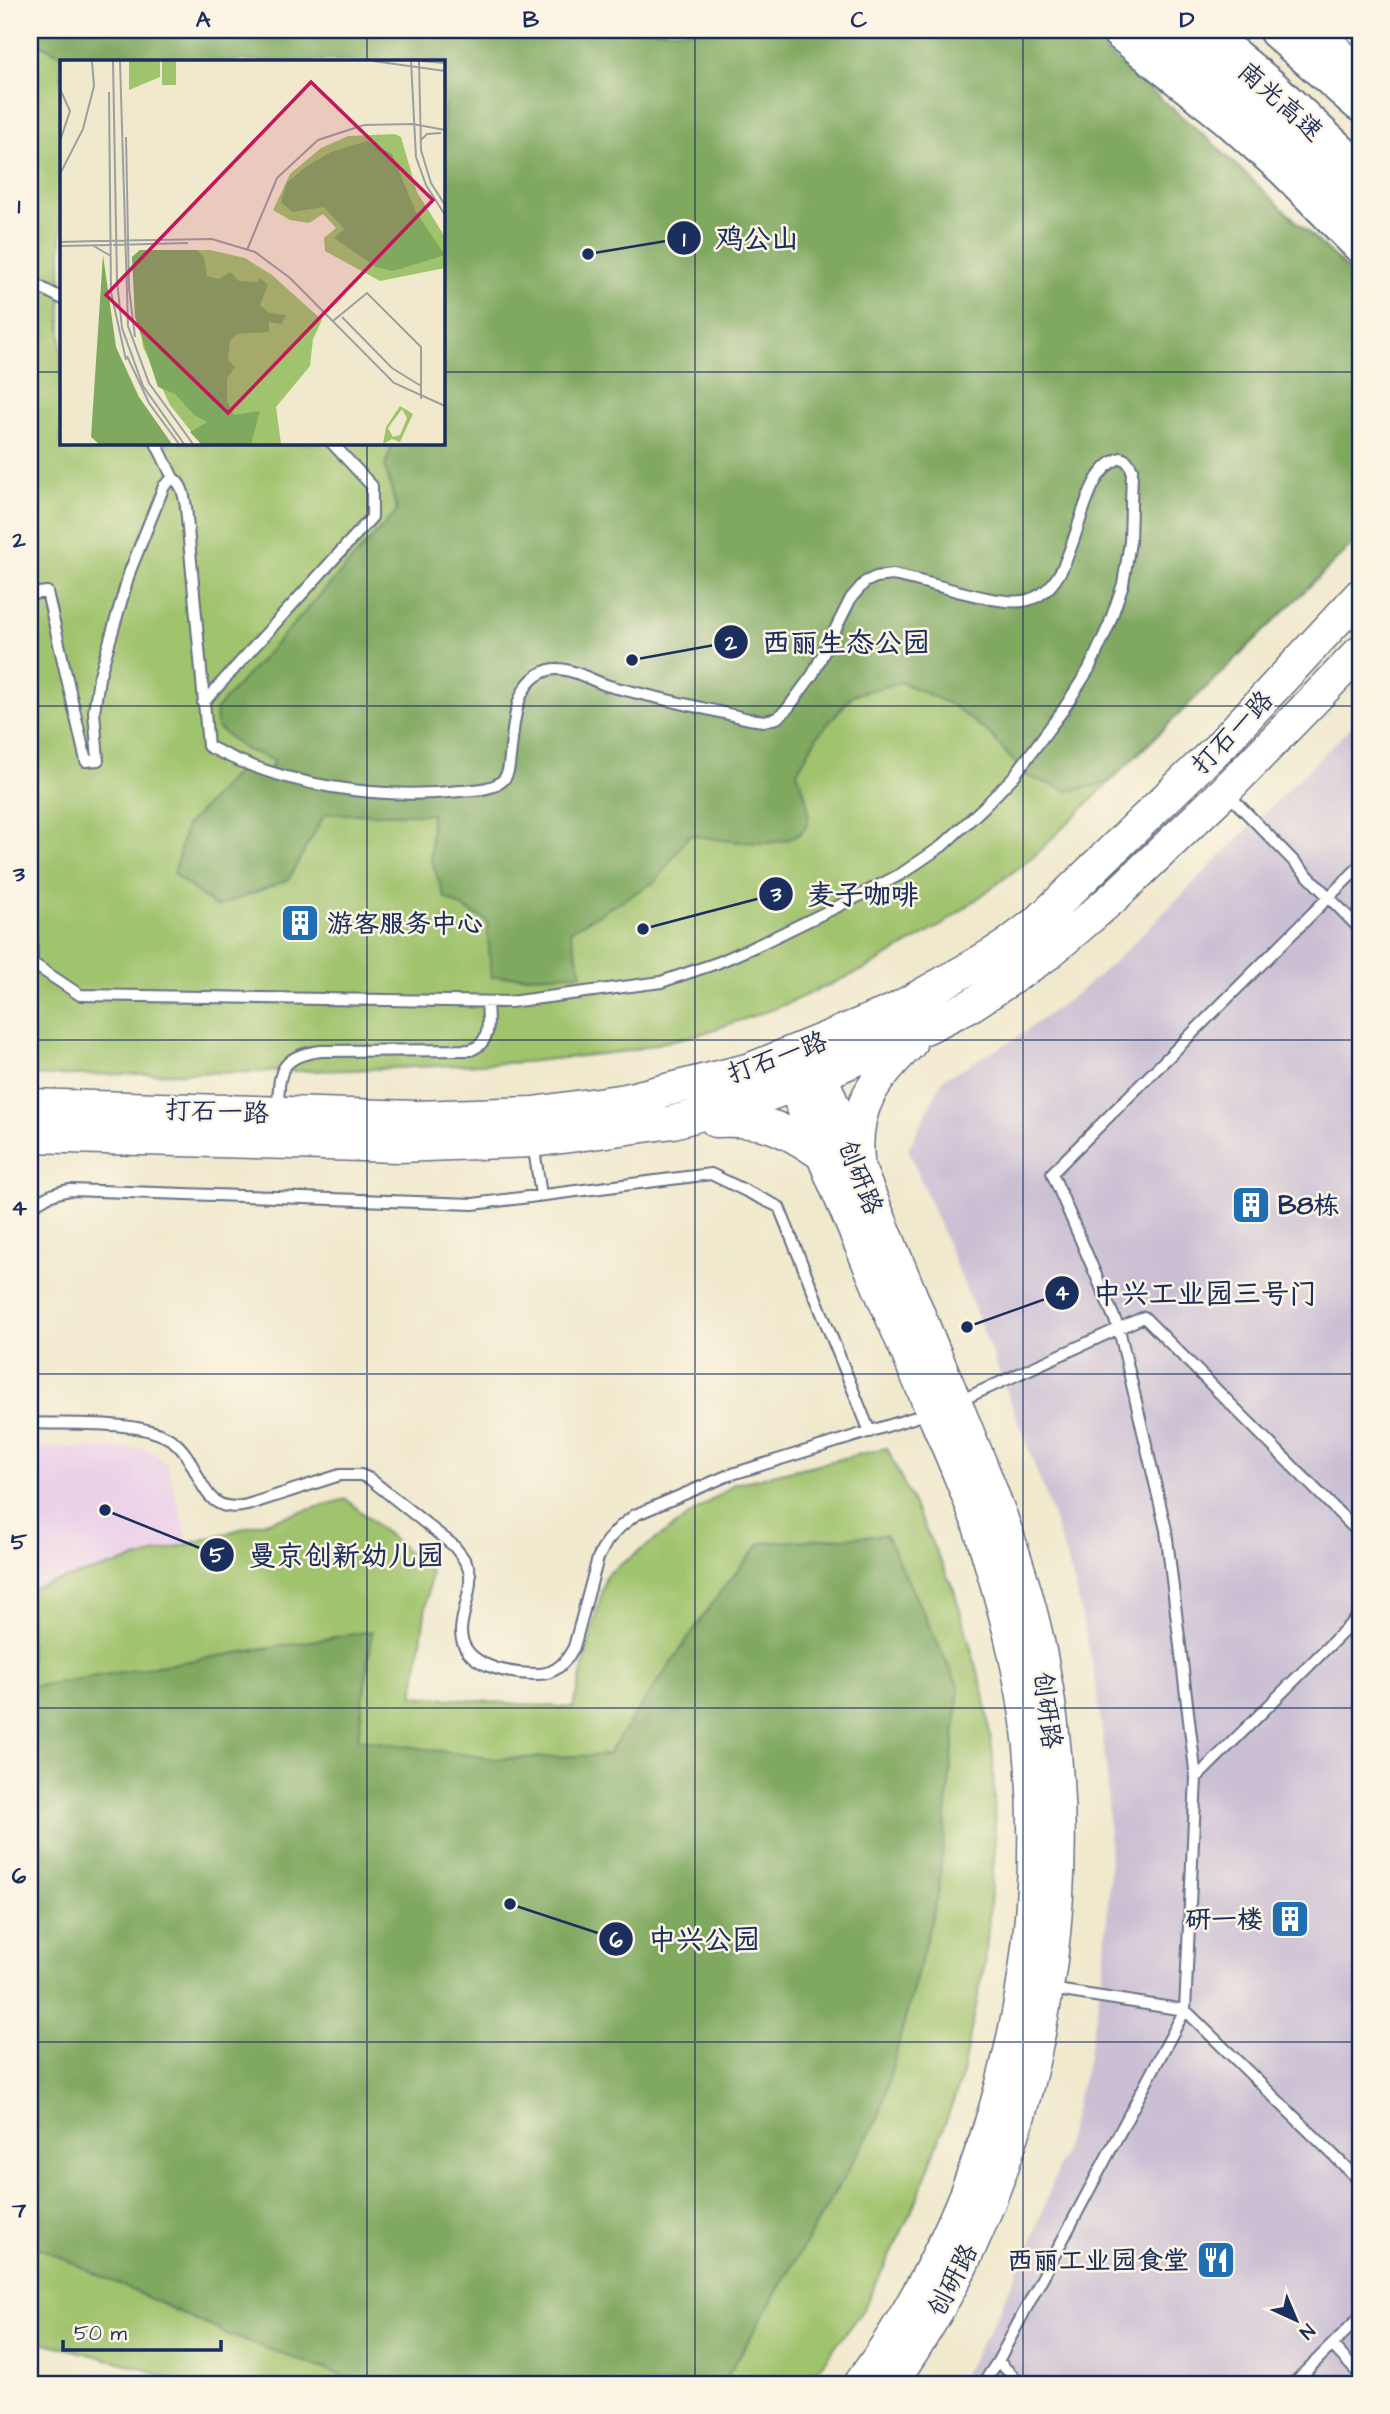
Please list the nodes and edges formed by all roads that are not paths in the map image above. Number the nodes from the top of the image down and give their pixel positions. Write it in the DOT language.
graph roads {
  1 [pos="1119,30"];
  2 [pos="1170,30"];
  3 [pos="1200,30"];
  4 [pos="1278,30"];
  5 [pos="1311,30"];
  6 [pos="1360,75"];
  7 [pos="1360,102"];
  8 [pos="1360,173"];
  9 [pos="1360,200"];
  10 [pos="1360,243"];
  11 [pos="30,282"];
  12 [pos="60,297"];
  13 [pos="156,444"];
  14 [pos="333,444"];
  15 [pos="173,478"];
  16 [pos="30,594"];
  17 [pos="1360,595"];
  18 [pos="1360,652"];
  19 [pos="203,703"];
  20 [pos="1225,791"];
  21 [pos="1360,866"];
  22 [pos="30,897"];
  23 [pos="1329,898"];
  24 [pos="1360,929"];
  25 [pos="487,1003"];
  26 [pos="927,1027"];
  27 [pos="801,1066"];
  28 [pos="30,1105"];
  29 [pos="278,1113"];
  30 [pos="673,1122"];
  31 [pos="30,1136"];
  32 [pos="533,1141"];
  33 [pos="823,1155"];
  34 [pos="860,1175"];
  35 [pos="541,1195"];
  36 [pos="30,1209"];
  37 [pos="1119,1329"];
  38 [pos="944,1408"];
  39 [pos="30,1423"];
  40 [pos="870,1432"];
  41 [pos="1360,1534"];
  42 [pos="1360,1615"];
  43 [pos="1196,1778"];
  44 [pos="1036,1986"];
  45 [pos="1185,2010"];
  46 [pos="1360,2181"];
  47 [pos="1360,2317"];
  48 [pos="1332,2345"];
  49 [pos="998,2361"];
  50 [pos="1360,2375"];
  51 [pos="860,2384"];
  52 [pos="891,2384"];
  53 [pos="983,2384"];
  54 [pos="1021,2384"];
  55 [pos="1293,2384"];
  1 -- 10 [label="highway"];
  2 -- 9 [label="main road"];
  3 -- 8 [label="highway, 南光高速"];
  4 -- 7 [label="highway, 南光高速"];
  5 -- 6 [label="main road"];
  11 -- 12 [label="lane"];
  13 -- 15 [label="lane"];
  14 -- 19 [label="lane"];
  15 -- 16 [label="lane"];
  15 -- 19 [label="lane"];
  17 -- 27 [label="main road, 打石一路"];
  18 -- 20 [label="main road, 打石一路"];
  19 -- 25 [label="lane"];
  20 -- 23 [label="lane"];
  20 -- 26 [label="main road, 打石一路"];
  21 -- 23 [label="lane"];
  22 -- 25 [label="lane"];
  23 -- 24 [label="lane"];
  23 -- 37 [label="lane"];
  25 -- 29 [label="lane"];
  26 -- 27 [label="main road, 打石一路"];
  26 -- 34 [label="main road"];
  27 -- 29 [label="main road, 打石一路"];
  27 -- 30 [label="main road, 打石一路"];
  27 -- 33 [label="main road, 创研路"];
  27 -- 34 [label="main road, 创研路"];
  28 -- 29 [label="main road, 打石一路"];
  30 -- 32 [label="main road, 打石一路"];
  30 -- 33 [label="main road"];
  31 -- 32 [label="main road, 打石一路"];
  32 -- 35 [label="lane"];
  33 -- 38 [label="main road, 创研路"];
  34 -- 38 [label="main road, 创研路"];
  35 -- 36 [label="lane"];
  35 -- 40 [label="lane"];
  37 -- 38 [label="lane"];
  37 -- 41 [label="lane"];
  37 -- 43 [label="lane"];
  38 -- 40 [label="lane"];
  38 -- 44 [label="main road, 创研路"];
  39 -- 40 [label="lane"];
  42 -- 43 [label="lane"];
  43 -- 45 [label="lane"];
  44 -- 45 [label="lane"];
  44 -- 51 [label="main road, 创研路"];
  44 -- 52 [label="main road, 创研路"];
  45 -- 46 [label="lane"];
  45 -- 49 [label="lane"];
  47 -- 48 [label="lane"];
  48 -- 50 [label="lane"];
  48 -- 55 [label="lane"];
  49 -- 53 [label="lane"];
  49 -- 54 [label="lane"];
}
